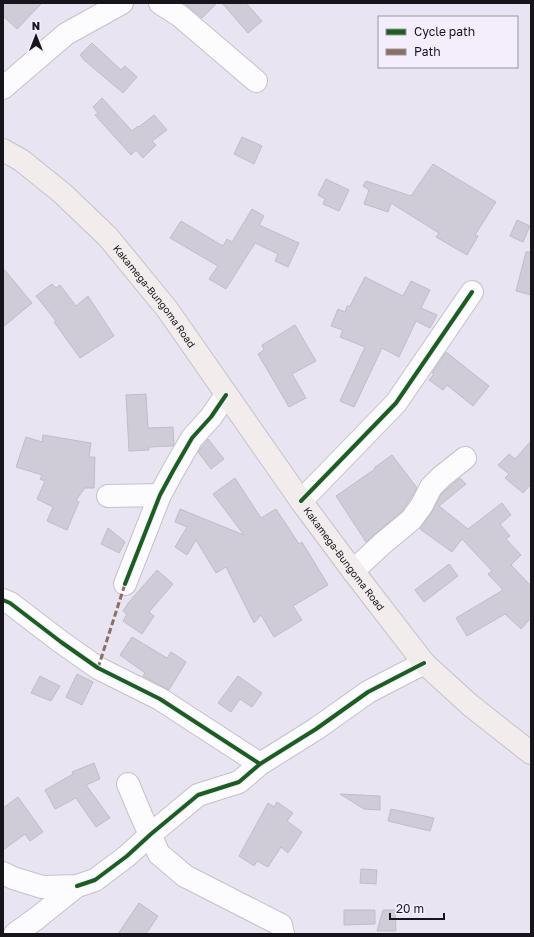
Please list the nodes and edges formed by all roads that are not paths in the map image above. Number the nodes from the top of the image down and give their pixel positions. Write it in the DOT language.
graph roads {
  1 [pos="122,3"];
  2 [pos="160,3"];
  3 [pos="256,81"];
  4 [pos="3,88"];
  5 [pos="3,150"];
  6 [pos="472,292"];
  7 [pos="226,395"];
  8 [pos="465,458"];
  9 [pos="160,495"];
  10 [pos="108,496"];
  11 [pos="301,501"];
  12 [pos="353,571"];
  13 [pos="125,584"];
  14 [pos="3,600"];
  15 [pos="424,663"];
  16 [pos="531,753"];
  17 [pos="260,764"];
  18 [pos="128,784"];
  19 [pos="151,834"];
  20 [pos="3,873"];
  21 [pos="77,886"];
  22 [pos="15,934"];
  23 [pos="283,934"];
  1 -- 4 [label="street"];
  2 -- 3 [label="street"];
  5 -- 7 [label="main road, Kakamega-Bungoma Road"];
  6 -- 11 [label="street"];
  7 -- 9 [label="street"];
  7 -- 11 [label="main road, Kakamega-Bungoma Road"];
  8 -- 12 [label="street"];
  9 -- 10 [label="street"];
  9 -- 13 [label="street"];
  11 -- 12 [label="main road, Kakamega-Bungoma Road"];
  12 -- 15 [label="main road, Kakamega-Bungoma Road"];
  14 -- 17 [label="street"];
  15 -- 16 [label="main road, Kakamega-Bungoma Road"];
  15 -- 17 [label="street"];
  17 -- 19 [label="street"];
  18 -- 19 [label="street"];
  19 -- 21 [label="street"];
  19 -- 23 [label="street"];
  20 -- 21 [label="street"];
  21 -- 22 [label="street"];
}
